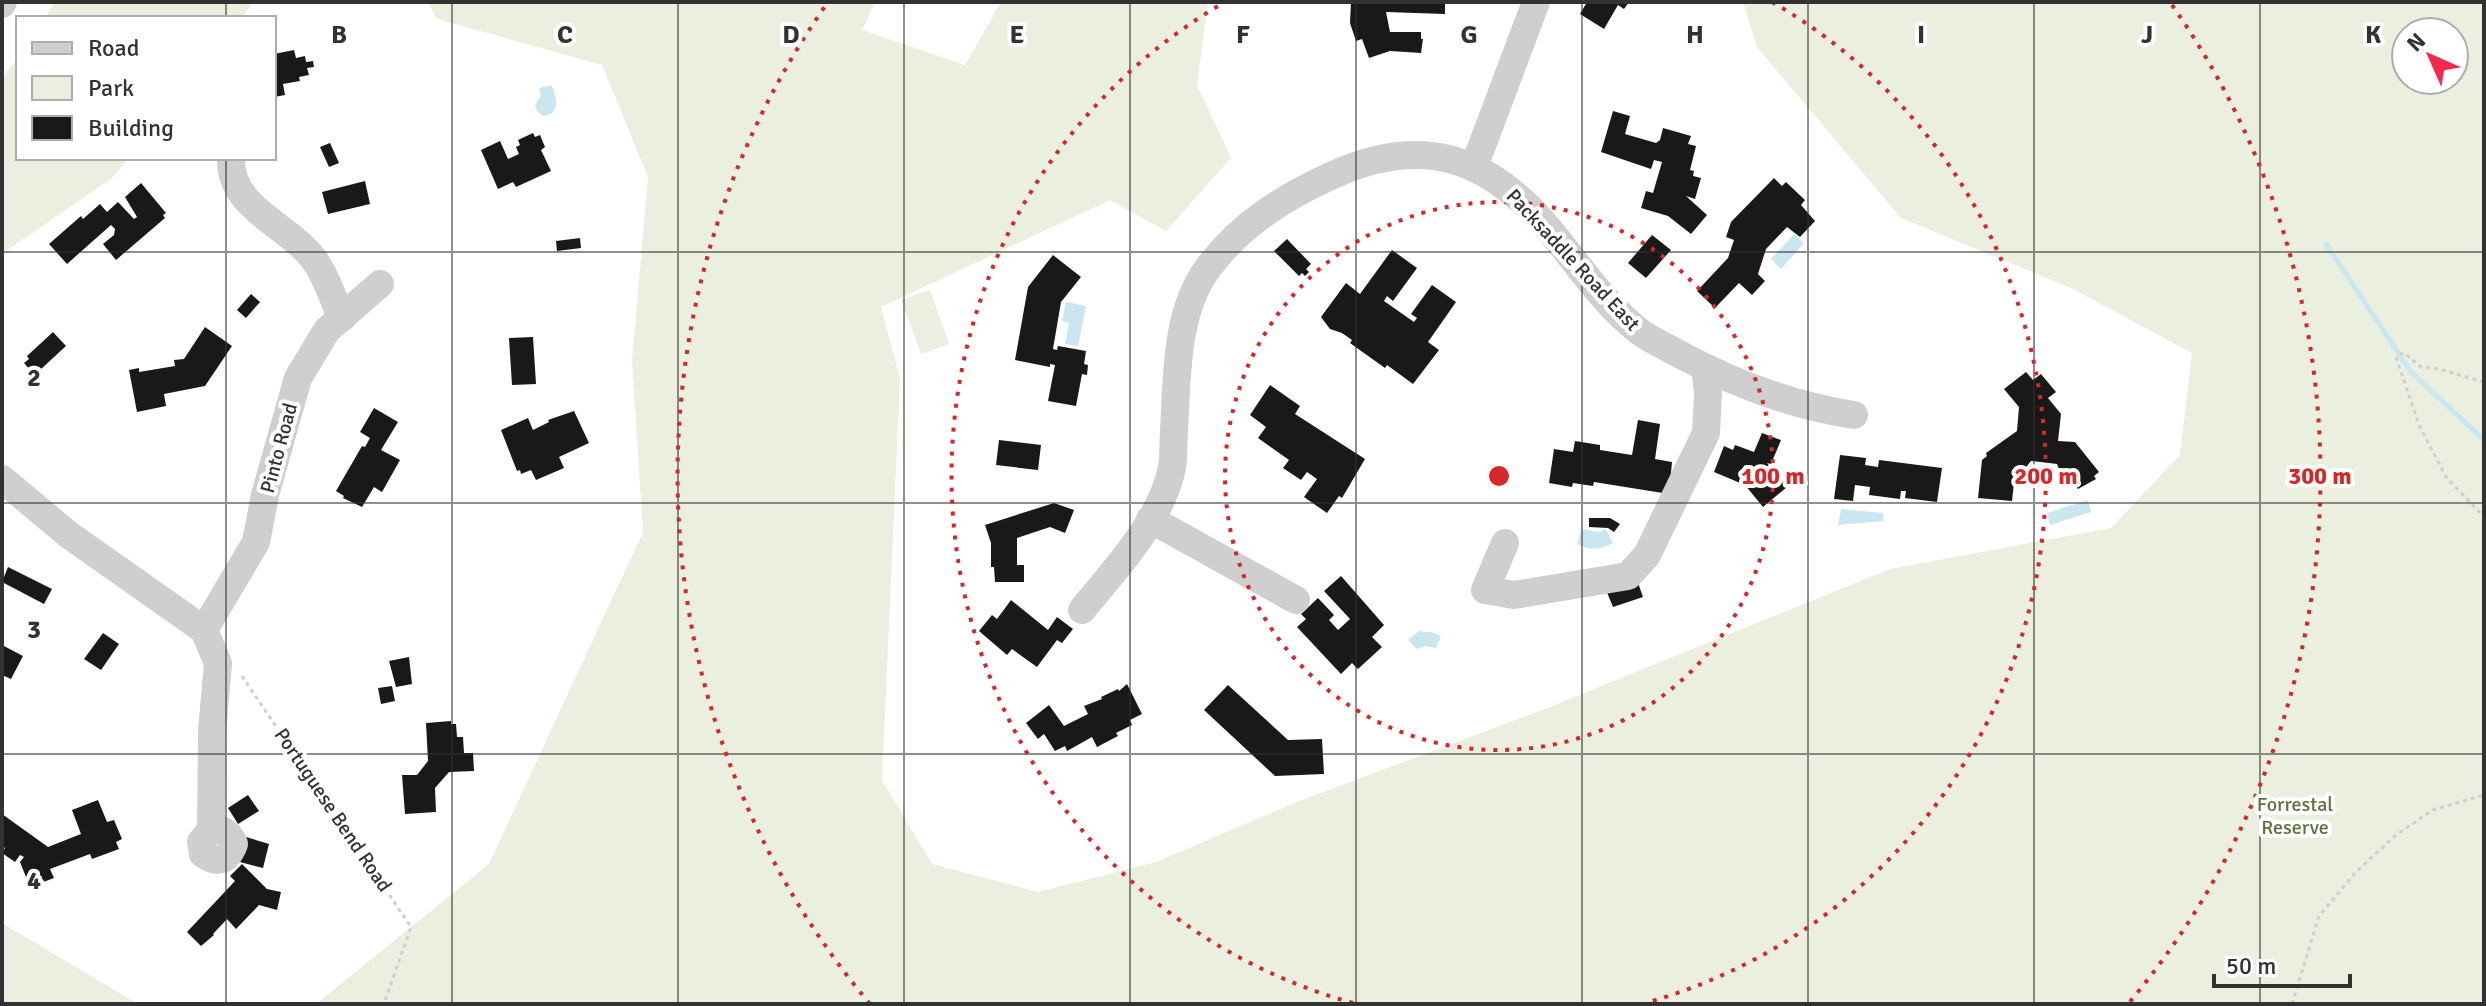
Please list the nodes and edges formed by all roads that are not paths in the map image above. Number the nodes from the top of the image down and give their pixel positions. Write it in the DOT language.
graph roads {
  1 [pos="1536,2"];
  2 [pos="232,160"];
  3 [pos="1474,167"];
  4 [pos="380,284"];
  5 [pos="342,318"];
  6 [pos="1705,368"];
  7 [pos="1854,415"];
  8 [pos="2,479"];
  9 [pos="1150,519"];
  10 [pos="1505,543"];
  11 [pos="1296,600"];
  12 [pos="1082,610"];
  13 [pos="204,630"];
  14 [pos="211,830"];
  1 -- 3 [label="street"];
  2 -- 5 [label="street"];
  3 -- 6 [label="street, Packsaddle Road East"];
  3 -- 9 [label="street, Packsaddle Road East"];
  4 -- 5 [label="street, Pinto Road"];
  5 -- 13 [label="street, Pinto Road"];
  6 -- 7 [label="street, Packsaddle Road East"];
  6 -- 10 [label="street"];
  8 -- 13 [label="street"];
  9 -- 11 [label="street"];
  9 -- 12 [label="street, Packsaddle Road East"];
  13 -- 14 [label="street"];
}
